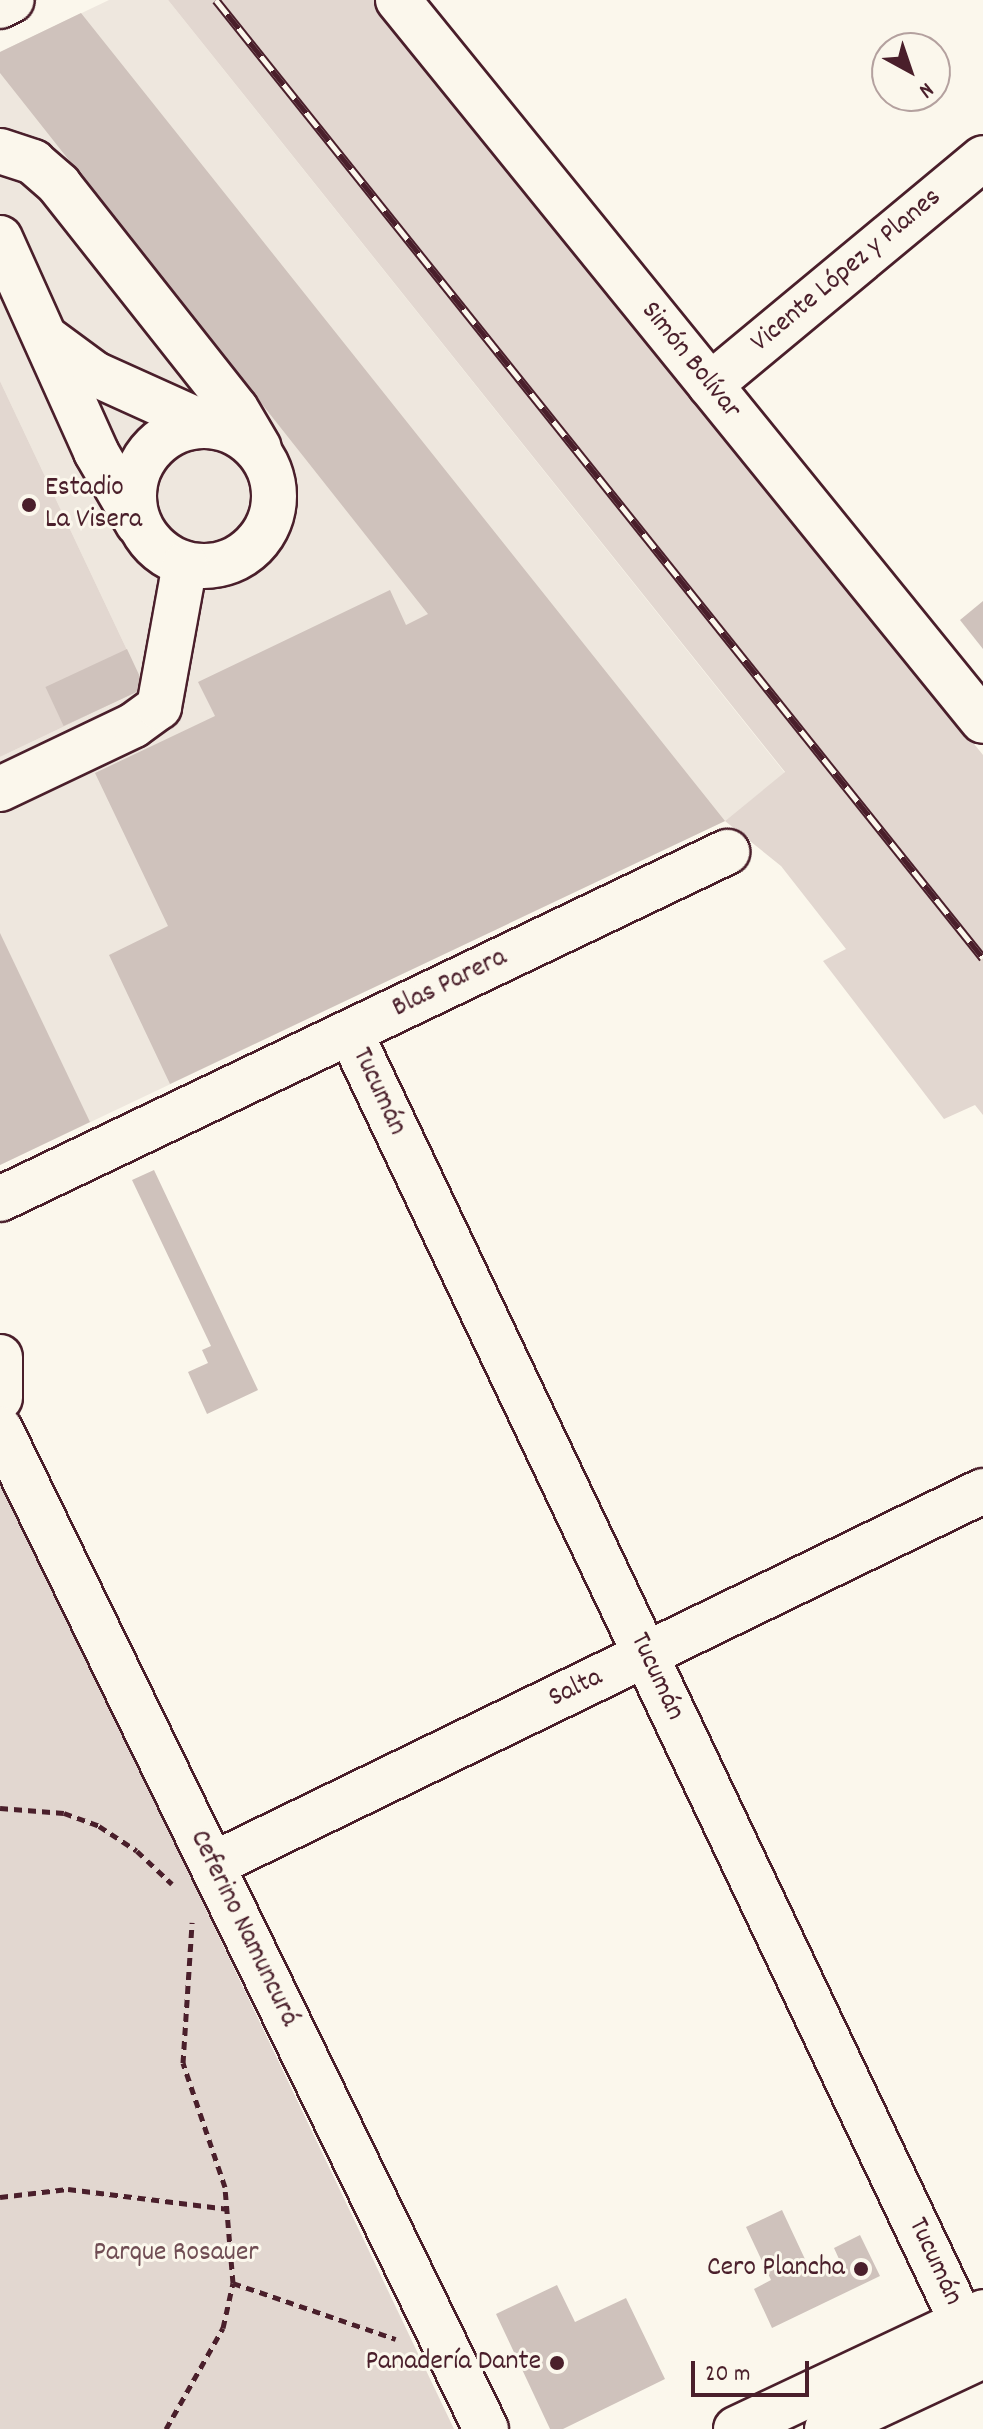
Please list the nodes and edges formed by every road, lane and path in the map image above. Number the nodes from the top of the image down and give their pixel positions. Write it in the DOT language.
graph roads {
  1 [pos="12,0"];
  2 [pos="398,0"];
  3 [pos="0,6"];
  4 [pos="0,151"];
  5 [pos="983,158"];
  6 [pos="0,238"];
  7 [pos="44,336"];
  8 [pos="710,385"];
  9 [pos="210,426"];
  10 [pos="265,461"];
  11 [pos="145,535"];
  12 [pos="185,564"];
  13 [pos="983,721"];
  14 [pos="0,789"];
  15 [pos="727,852"];
  16 [pos="350,1032"];
  17 [pos="0,1199"];
  18 [pos="0,1357"];
  19 [pos="0,1398"];
  20 [pos="0,1429"];
  21 [pos="983,1491"];
  22 [pos="645,1655"];
  23 [pos="0,1808"];
  24 [pos="212,1865"];
  25 [pos="180,1894"];
  26 [pos="193,1911"];
  27 [pos="0,2197"];
  28 [pos="229,2209"];
  29 [pos="233,2283"];
  30 [pos="976,2330"];
  31 [pos="397,2340"];
  32 [pos="762,2424"];
  33 [pos="166,2429"];
  34 [pos="486,2429"];
  35 [pos="827,2429"];
  1 -- 3 [label="street"];
  2 -- 8 [label="street, Simón Bolívar"];
  4 -- 10 [label="street"];
  5 -- 8 [label="street, Vicente López y Planes"];
  6 -- 7 [label="street"];
  7 -- 9 [label="street"];
  7 -- 11 [label="street"];
  8 -- 13 [label="street, Simón Bolívar"];
  9 -- 10 [label="street"];
  9 -- 11 [label="street"];
  10 -- 12 [label="street"];
  11 -- 12 [label="street"];
  12 -- 14 [label="street"];
  15 -- 16 [label="street, Blas Parera"];
  16 -- 17 [label="street, Blas Parera"];
  16 -- 22 [label="street, Tucumán"];
  18 -- 19 [label="street"];
  20 -- 24 [label="street, Ceferino Namuncurá"];
  21 -- 22 [label="street, Salta"];
  22 -- 24 [label="street, Salta"];
  22 -- 30 [label="street, Tucumán"];
  23 -- 25 [label="path"];
  24 -- 34 [label="street, Ceferino Namuncurá"];
  26 -- 28 [label="path"];
  27 -- 28 [label="path"];
  28 -- 29 [label="path"];
  29 -- 31 [label="path"];
  29 -- 33 [label="path"];
  30 -- 32 [label="street"];
  30 -- 35 [label="street"];
}
